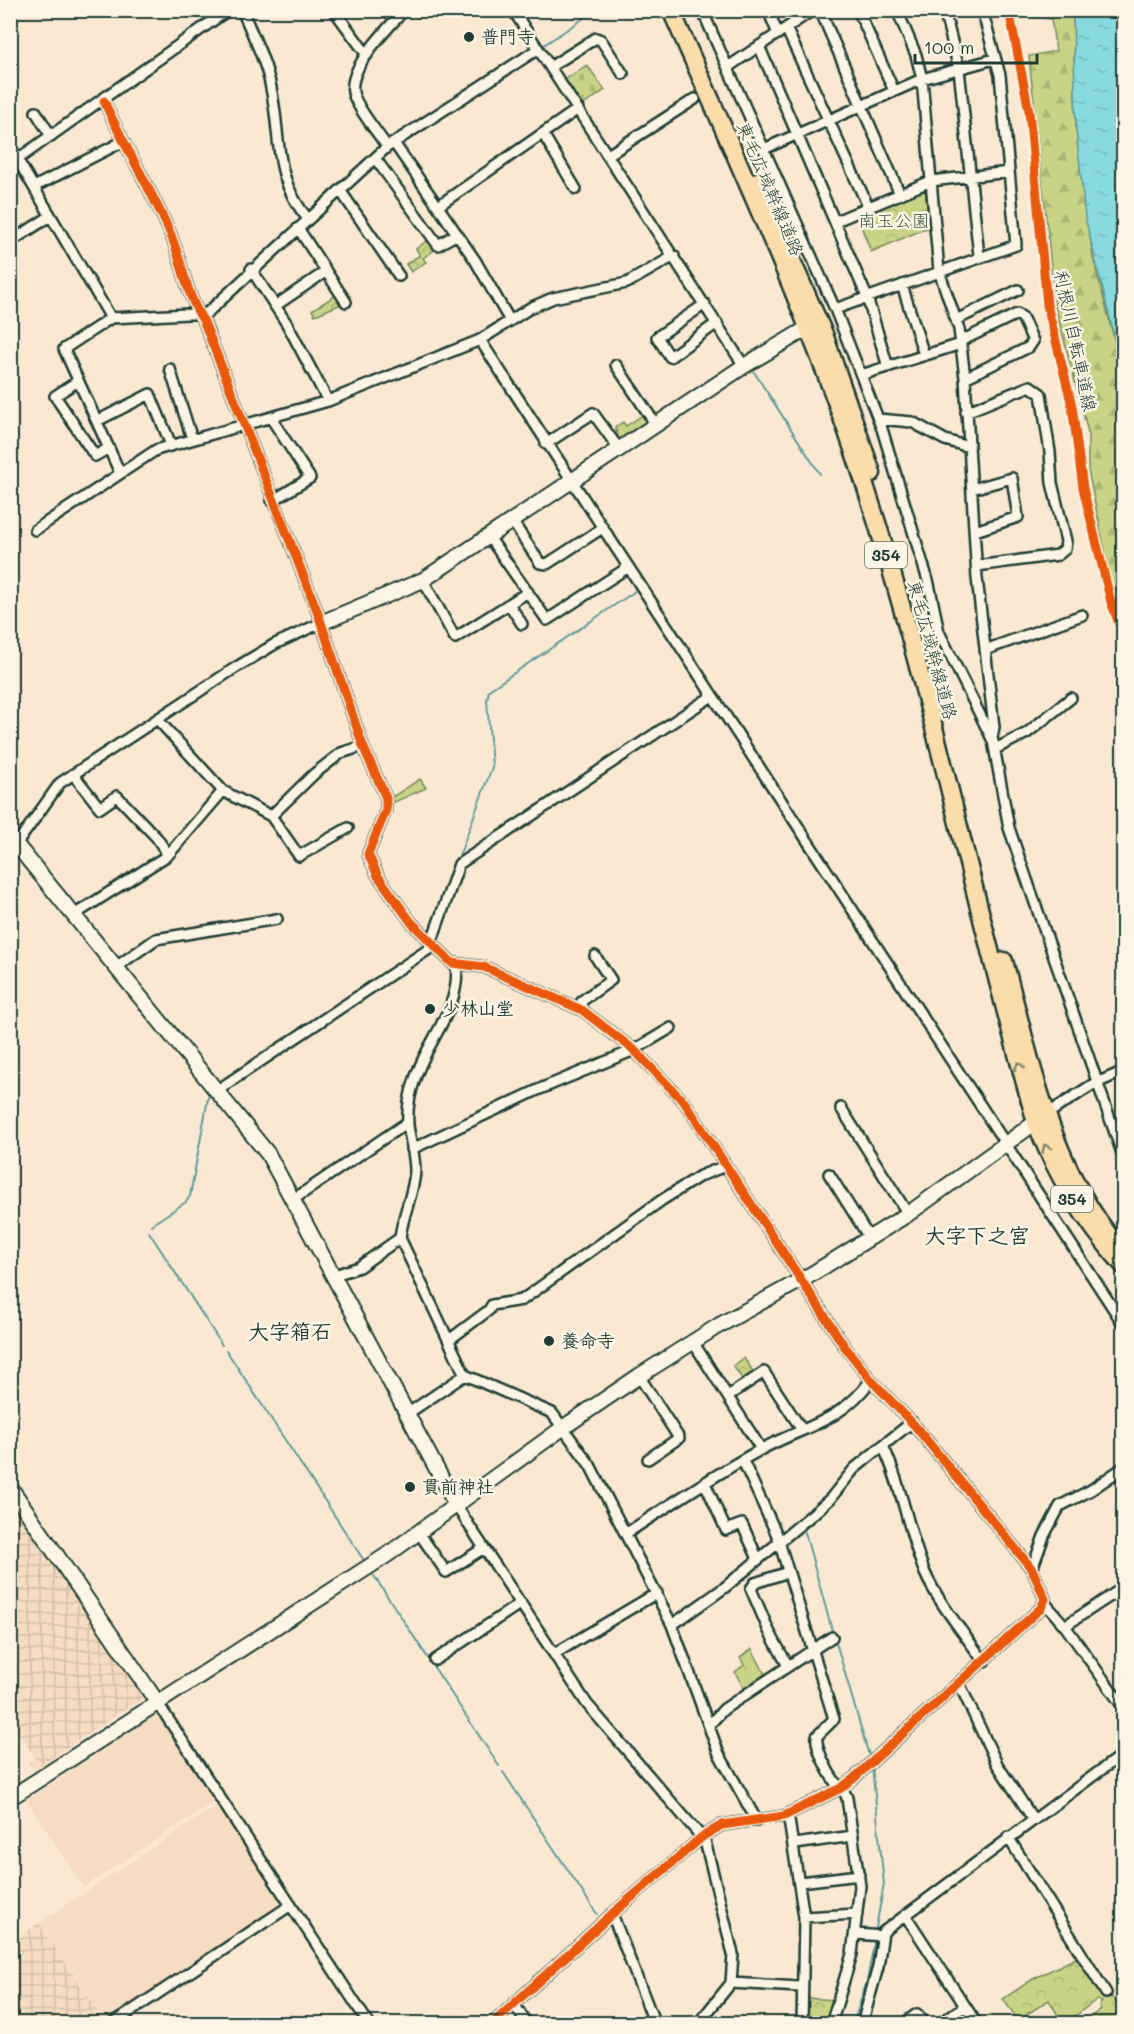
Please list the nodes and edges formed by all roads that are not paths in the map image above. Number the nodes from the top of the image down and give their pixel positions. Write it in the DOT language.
graph roads {
  1 [pos="228,10"];
  2 [pos="242,10"];
  3 [pos="334,10"];
  4 [pos="404,10"];
  5 [pos="513,10"];
  6 [pos="671,10"];
  7 [pos="681,10"];
  8 [pos="702,10"];
  9 [pos="768,10"];
  10 [pos="820,10"];
  11 [pos="858,10"];
  12 [pos="897,10"];
  13 [pos="944,10"];
  14 [pos="982,10"];
  15 [pos="809,12"];
  16 [pos="782,31"];
  17 [pos="759,46"];
  18 [pos="538,49"];
  19 [pos="367,55"];
  20 [pos="994,59"];
  21 [pos="550,67"];
  22 [pos="728,67"];
  23 [pos="959,69"];
  24 [pos="623,74"];
  25 [pos="922,79"];
  26 [pos="894,91"];
  27 [pos="695,99"];
  28 [pos="104,101"];
  29 [pos="861,105"];
  30 [pos="578,109"];
  31 [pos="36,112"];
  32 [pos="828,119"];
  33 [pos="543,134"];
  34 [pos="797,134"];
  35 [pos="51,136"];
  36 [pos="122,142"];
  37 [pos="390,145"];
  38 [pos="10,147"];
  39 [pos="764,149"];
  40 [pos="608,155"];
  41 [pos="375,158"];
  42 [pos="18,159"];
  43 [pos="1009,172"];
  44 [pos="971,177"];
  45 [pos="931,181"];
  46 [pos="34,187"];
  47 [pos="576,189"];
  48 [pos="340,190"];
  49 [pos="899,192"];
  50 [pos="438,206"];
  51 [pos="868,206"];
  52 [pos="49,217"];
  53 [pos="308,219"];
  54 [pos="836,221"];
  55 [pos="298,228"];
  56 [pos="457,234"];
  57 [pos="10,242"];
  58 [pos="674,256"];
  59 [pos="979,256"];
  60 [pos="251,269"];
  61 [pos="939,271"];
  62 [pos="325,272"];
  63 [pos="399,276"];
  64 [pos="902,285"];
  65 [pos="1018,290"];
  66 [pos="867,297"];
  67 [pos="346,302"];
  68 [pos="705,304"];
  69 [pos="275,306"];
  70 [pos="835,309"];
  71 [pos="199,314"];
  72 [pos="111,318"];
  73 [pos="956,320"];
  74 [pos="510,321"];
  75 [pos="717,322"];
  76 [pos="813,325"];
  77 [pos="480,340"];
  78 [pos="961,342"];
  79 [pos="924,355"];
  80 [pos="616,365"];
  81 [pos="744,366"];
  82 [pos="888,367"];
  83 [pos="170,369"];
  84 [pos="861,375"];
  85 [pos="965,378"];
  86 [pos="78,381"];
  87 [pos="328,401"];
  88 [pos="966,412"];
  89 [pos="271,418"];
  90 [pos="878,419"];
  91 [pos="96,421"];
  92 [pos="244,424"];
  93 [pos="656,425"];
  94 [pos="192,439"];
  95 [pos="546,444"];
  96 [pos="171,445"];
  97 [pos="969,447"];
  98 [pos="108,448"];
  99 [pos="619,449"];
  100 [pos="120,473"];
  101 [pos="572,482"];
  102 [pos="972,489"];
  103 [pos="272,501"];
  104 [pos="512,521"];
  105 [pos="601,528"];
  106 [pos="35,530"];
  107 [pos="975,531"];
  108 [pos="489,537"];
  109 [pos="977,566"];
  110 [pos="627,568"];
  111 [pos="423,580"];
  112 [pos="528,592"];
  113 [pos="509,604"];
  114 [pos="1082,615"];
  115 [pos="321,623"];
  116 [pos="522,624"];
  117 [pos="985,650"];
  118 [pos="712,696"];
  119 [pos="1071,698"];
  120 [pos="158,720"];
  121 [pos="992,738"];
  122 [pos="363,746"];
  123 [pos="995,749"];
  124 [pos="73,774"];
  125 [pos="223,791"];
  126 [pos="271,816"];
  127 [pos="348,828"];
  128 [pos="12,844"];
  129 [pos="168,855"];
  130 [pos="74,915"];
  131 [pos="277,919"];
  132 [pos="430,943"];
  133 [pos="595,956"];
  134 [pos="456,964"];
  135 [pos="116,967"];
  136 [pos="578,1008"];
  137 [pos="671,1028"];
  138 [pos="634,1050"];
  139 [pos="1124,1071"];
  140 [pos="1097,1082"];
  141 [pos="216,1091"];
  142 [pos="841,1108"];
  143 [pos="1041,1118"];
  144 [pos="408,1122"];
  145 [pos="1005,1144"];
  146 [pos="412,1149"];
  147 [pos="1124,1159"];
  148 [pos="726,1166"];
  149 [pos="829,1174"];
  150 [pos="294,1199"];
  151 [pos="908,1214"];
  152 [pos="400,1238"];
  153 [pos="870,1239"];
  154 [pos="1124,1252"];
  155 [pos="1124,1266"];
  156 [pos="335,1275"];
  157 [pos="802,1279"];
  158 [pos="1124,1325"];
  159 [pos="449,1340"];
  160 [pos="693,1342"];
  161 [pos="465,1375"];
  162 [pos="639,1376"];
  163 [pos="871,1380"];
  164 [pos="728,1396"];
  165 [pos="407,1414"];
  166 [pos="912,1422"];
  167 [pos="564,1427"];
  168 [pos="802,1430"];
  169 [pos="883,1446"];
  170 [pos="761,1449"];
  171 [pos="648,1460"];
  172 [pos="743,1461"];
  173 [pos="1124,1467"];
  174 [pos="705,1483"];
  175 [pos="10,1487"];
  176 [pos="457,1507"];
  177 [pos="419,1533"];
  178 [pos="627,1533"];
  179 [pos="779,1542"];
  180 [pos="484,1548"];
  181 [pos="758,1559"];
  182 [pos="1032,1569"];
  183 [pos="788,1572"];
  184 [pos="1124,1587"];
  185 [pos="657,1593"];
  186 [pos="521,1603"];
  187 [pos="1045,1603"];
  188 [pos="672,1625"];
  189 [pos="1065,1626"];
  190 [pos="832,1636"];
  191 [pos="812,1649"];
  192 [pos="554,1654"];
  193 [pos="435,1660"];
  194 [pos="984,1662"];
  195 [pos="788,1666"];
  196 [pos="958,1683"];
  197 [pos="157,1702"];
  198 [pos="1124,1708"];
  199 [pos="709,1725"];
  200 [pos="1124,1753"];
  201 [pos="841,1788"];
  202 [pos="10,1798"];
  203 [pos="788,1814"];
  204 [pos="1033,1819"];
  205 [pos="757,1821"];
  206 [pos="853,1836"];
  207 [pos="702,1837"];
  208 [pos="1008,1837"];
  209 [pos="795,1844"];
  210 [pos="859,1875"];
  211 [pos="800,1882"];
  212 [pos="291,1905"];
  213 [pos="612,1914"];
  214 [pos="857,1914"];
  215 [pos="906,1916"];
  216 [pos="804,1917"];
  217 [pos="856,1934"];
  218 [pos="882,1936"];
  219 [pos="731,1983"];
  220 [pos="800,1987"];
  221 [pos="1106,1993"];
  222 [pos="514,2004"];
  223 [pos="965,2006"];
  224 [pos="112,2024"];
  225 [pos="369,2024"];
  226 [pos="492,2024"];
  227 [pos="527,2024"];
  228 [pos="655,2024"];
  229 [pos="698,2024"];
  230 [pos="802,2024"];
  231 [pos="831,2024"];
  232 [pos="862,2024"];
  233 [pos="903,2024"];
  234 [pos="926,2024"];
  235 [pos="939,2024"];
  236 [pos="976,2024"];
  1 -- 28 [label="street"];
  2 -- 53 [label="street"];
  3 -- 19 [label="street"];
  4 -- 19 [label="street"];
  5 -- 18 [label="street"];
  6 -- 76 [label="highway, 東毛広域幹線道路 / 354"];
  7 -- 76 [label="highway, 東毛広域幹線道路 / 354"];
  8 -- 22 [label="street"];
  9 -- 16 [label="street"];
  10 -- 29 [label="street"];
  11 -- 26 [label="street"];
  12 -- 25 [label="street"];
  13 -- 23 [label="street"];
  14 -- 20 [label="street"];
  15 -- 16 [label="street"];
  16 -- 17 [label="street"];
  16 -- 32 [label="street"];
  17 -- 22 [label="street"];
  17 -- 34 [label="street"];
  18 -- 21 [label="street"];
  18 -- 37 [label="street"];
  19 -- 37 [label="street"];
  20 -- 23 [label="street"];
  20 -- 43 [label="street"];
  21 -- 24 [label="street"];
  21 -- 30 [label="street"];
  22 -- 39 [label="street"];
  23 -- 25 [label="street"];
  23 -- 44 [label="street"];
  25 -- 26 [label="street"];
  25 -- 45 [label="street"];
  26 -- 29 [label="street"];
  27 -- 40 [label="street"];
  28 -- 35 [label="street"];
  28 -- 36 [label="street"];
  29 -- 32 [label="street"];
  29 -- 49 [label="street"];
  30 -- 33 [label="street"];
  30 -- 40 [label="street"];
  31 -- 35 [label="street"];
  32 -- 34 [label="street"];
  32 -- 51 [label="street"];
  33 -- 47 [label="street"];
  33 -- 50 [label="street"];
  34 -- 39 [label="street"];
  34 -- 54 [label="street"];
  35 -- 42 [label="street"];
  36 -- 46 [label="street"];
  36 -- 71 [label="street"];
  37 -- 41 [label="street"];
  37 -- 50 [label="street"];
  38 -- 42 [label="street"];
  39 -- 70 [label="street"];
  40 -- 58 [label="street"];
  41 -- 48 [label="street"];
  41 -- 56 [label="street"];
  42 -- 46 [label="street"];
  43 -- 44 [label="street"];
  43 -- 59 [label="street"];
  44 -- 45 [label="street"];
  44 -- 59 [label="street"];
  45 -- 49 [label="street"];
  45 -- 61 [label="street"];
  46 -- 52 [label="street"];
  48 -- 53 [label="street"];
  48 -- 63 [label="street"];
  49 -- 51 [label="street"];
  50 -- 56 [label="street"];
  51 -- 54 [label="street"];
  52 -- 57 [label="street"];
  52 -- 72 [label="street"];
  53 -- 55 [label="street"];
  54 -- 66 [label="street"];
  55 -- 60 [label="street"];
  55 -- 62 [label="street"];
  56 -- 74 [label="street"];
  58 -- 68 [label="street"];
  58 -- 74 [label="street"];
  59 -- 61 [label="street"];
  60 -- 69 [label="street"];
  60 -- 71 [label="street"];
  61 -- 64 [label="street"];
  61 -- 73 [label="street"];
  62 -- 67 [label="street"];
  62 -- 69 [label="street"];
  64 -- 66 [label="street"];
  64 -- 79 [label="street"];
  65 -- 73 [label="street"];
  66 -- 70 [label="street"];
  66 -- 82 [label="street"];
  68 -- 75 [label="street"];
  68 -- 75 [label="street"];
  69 -- 87 [label="street"];
  70 -- 84 [label="street"];
  71 -- 72 [label="street"];
  71 -- 92 [label="street"];
  72 -- 86 [label="street"];
  73 -- 78 [label="street"];
  74 -- 77 [label="street"];
  75 -- 81 [label="street"];
  76 -- 81 [label="street"];
  76 -- 143 [label="highway, 東毛広域幹線道路 / 354"];
  77 -- 87 [label="street"];
  77 -- 95 [label="street"];
  78 -- 79 [label="street"];
  78 -- 85 [label="street"];
  78 -- 85 [label="street"];
  79 -- 82 [label="street"];
  80 -- 93 [label="street"];
  81 -- 93 [label="street"];
  82 -- 84 [label="street"];
  83 -- 94 [label="street"];
  84 -- 90 [label="street"];
  85 -- 88 [label="street"];
  86 -- 91 [label="street"];
  86 -- 98 [label="street"];
  87 -- 89 [label="street"];
  88 -- 97 [label="street"];
  88 -- 109 [label="street"];
  89 -- 92 [label="street"];
  89 -- 103 [label="street"];
  90 -- 97 [label="street"];
  90 -- 121 [label="street"];
  91 -- 96 [label="street"];
  91 -- 98 [label="street"];
  92 -- 94 [label="street"];
  92 -- 103 [label="street"];
  93 -- 99 [label="street"];
  94 -- 96 [label="street"];
  95 -- 99 [label="street"];
  95 -- 101 [label="street"];
  96 -- 100 [label="street"];
  97 -- 102 [label="street"];
  98 -- 100 [label="street"];
  99 -- 101 [label="street"];
  100 -- 106 [label="street"];
  101 -- 104 [label="street"];
  101 -- 105 [label="street"];
  102 -- 107 [label="street"];
  102 -- 107 [label="street"];
  103 -- 115 [label="street"];
  104 -- 105 [label="street"];
  104 -- 108 [label="street"];
  105 -- 110 [label="street"];
  107 -- 109 [label="street"];
  108 -- 111 [label="street"];
  108 -- 112 [label="street"];
  109 -- 117 [label="street"];
  110 -- 112 [label="street"];
  110 -- 118 [label="street"];
  111 -- 113 [label="street"];
  111 -- 115 [label="street"];
  112 -- 113 [label="street"];
  113 -- 116 [label="street"];
  114 -- 117 [label="street"];
  115 -- 120 [label="street"];
  115 -- 122 [label="street"];
  117 -- 121 [label="street"];
  118 -- 132 [label="street"];
  118 -- 145 [label="street"];
  119 -- 123 [label="street"];
  120 -- 124 [label="street"];
  120 -- 125 [label="street"];
  121 -- 123 [label="street"];
  122 -- 126 [label="street"];
  122 -- 132 [label="street"];
  123 -- 140 [label="street"];
  124 -- 128 [label="street"];
  124 -- 129 [label="street"];
  125 -- 126 [label="street"];
  125 -- 129 [label="street"];
  126 -- 127 [label="street"];
  128 -- 130 [label="street"];
  129 -- 130 [label="street"];
  130 -- 135 [label="street"];
  131 -- 135 [label="street"];
  132 -- 134 [label="street"];
  132 -- 141 [label="street"];
  133 -- 136 [label="street"];
  134 -- 136 [label="street"];
  134 -- 144 [label="street"];
  135 -- 141 [label="street"];
  136 -- 138 [label="street"];
  137 -- 138 [label="street"];
  138 -- 146 [label="street"];
  138 -- 148 [label="street"];
  139 -- 140 [label="street"];
  140 -- 143 [label="street"];
  140 -- 147 [label="street"];
  141 -- 150 [label="street"];
  142 -- 151 [label="street"];
  143 -- 145 [label="street"];
  143 -- 154 [label="highway, 東毛広域幹線道路 / 354"];
  155 -- 143 [label="highway, 東毛広域幹線道路 / 354, one-way"];
  144 -- 146 [label="street"];
  144 -- 150 [label="street"];
  145 -- 151 [label="street"];
  145 -- 158 [label="street"];
  146 -- 152 [label="street"];
  148 -- 157 [label="street"];
  148 -- 159 [label="street"];
  149 -- 153 [label="street"];
  150 -- 156 [label="street"];
  151 -- 153 [label="street"];
  152 -- 156 [label="street"];
  152 -- 159 [label="street"];
  153 -- 157 [label="street"];
  156 -- 165 [label="street"];
  157 -- 160 [label="street"];
  157 -- 163 [label="street"];
  159 -- 161 [label="street"];
  160 -- 162 [label="street"];
  160 -- 164 [label="street"];
  161 -- 165 [label="street"];
  161 -- 167 [label="street"];
  162 -- 167 [label="street"];
  162 -- 171 [label="street"];
  163 -- 166 [label="street"];
  163 -- 168 [label="street"];
  164 -- 168 [label="street"];
  164 -- 170 [label="street"];
  165 -- 176 [label="street"];
  166 -- 169 [label="street"];
  166 -- 182 [label="street"];
  167 -- 176 [label="street"];
  167 -- 178 [label="street"];
  168 -- 170 [label="street"];
  169 -- 179 [label="street"];
  169 -- 194 [label="street"];
  170 -- 172 [label="street"];
  172 -- 174 [label="street"];
  172 -- 179 [label="street"];
  173 -- 182 [label="street"];
  174 -- 178 [label="street"];
  174 -- 181 [label="street"];
  175 -- 197 [label="street"];
  176 -- 177 [label="street"];
  176 -- 180 [label="street"];
  177 -- 180 [label="street"];
  177 -- 197 [label="street"];
  178 -- 185 [label="street"];
  179 -- 181 [label="street"];
  179 -- 183 [label="street"];
  180 -- 186 [label="street"];
  181 -- 188 [label="street"];
  182 -- 187 [label="street"];
  183 -- 191 [label="street"];
  183 -- 195 [label="street"];
  184 -- 189 [label="street"];
  185 -- 188 [label="street"];
  185 -- 192 [label="street"];
  186 -- 192 [label="street"];
  186 -- 193 [label="street"];
  187 -- 189 [label="street"];
  187 -- 194 [label="street"];
  188 -- 199 [label="street"];
  189 -- 198 [label="street"];
  190 -- 191 [label="street"];
  191 -- 195 [label="street"];
  191 -- 201 [label="street"];
  192 -- 207 [label="street"];
  194 -- 196 [label="street"];
  195 -- 199 [label="street"];
  196 -- 201 [label="street"];
  196 -- 204 [label="street"];
  197 -- 202 [label="street"];
  197 -- 212 [label="street"];
  199 -- 205 [label="street"];
  200 -- 204 [label="street"];
  201 -- 203 [label="street"];
  201 -- 206 [label="street"];
  203 -- 205 [label="street"];
  203 -- 209 [label="street"];
  204 -- 208 [label="street"];
  205 -- 207 [label="street"];
  206 -- 209 [label="street"];
  206 -- 210 [label="street"];
  207 -- 213 [label="street"];
  207 -- 219 [label="street"];
  208 -- 215 [label="street"];
  208 -- 221 [label="street"];
  209 -- 211 [label="street"];
  210 -- 211 [label="street"];
  210 -- 214 [label="street"];
  211 -- 216 [label="street"];
  212 -- 224 [label="street"];
  212 -- 225 [label="street"];
  213 -- 222 [label="street"];
  213 -- 228 [label="street"];
  214 -- 216 [label="street"];
  214 -- 217 [label="street"];
  215 -- 218 [label="street"];
  215 -- 223 [label="street"];
  216 -- 220 [label="street"];
  217 -- 218 [label="street"];
  217 -- 231 [label="street"];
  218 -- 232 [label="street"];
  219 -- 220 [label="street"];
  219 -- 229 [label="street"];
  220 -- 230 [label="street"];
  222 -- 226 [label="street"];
  222 -- 227 [label="street"];
  223 -- 235 [label="street"];
  223 -- 236 [label="street"];
  233 -- 234 [label="street"];
}
